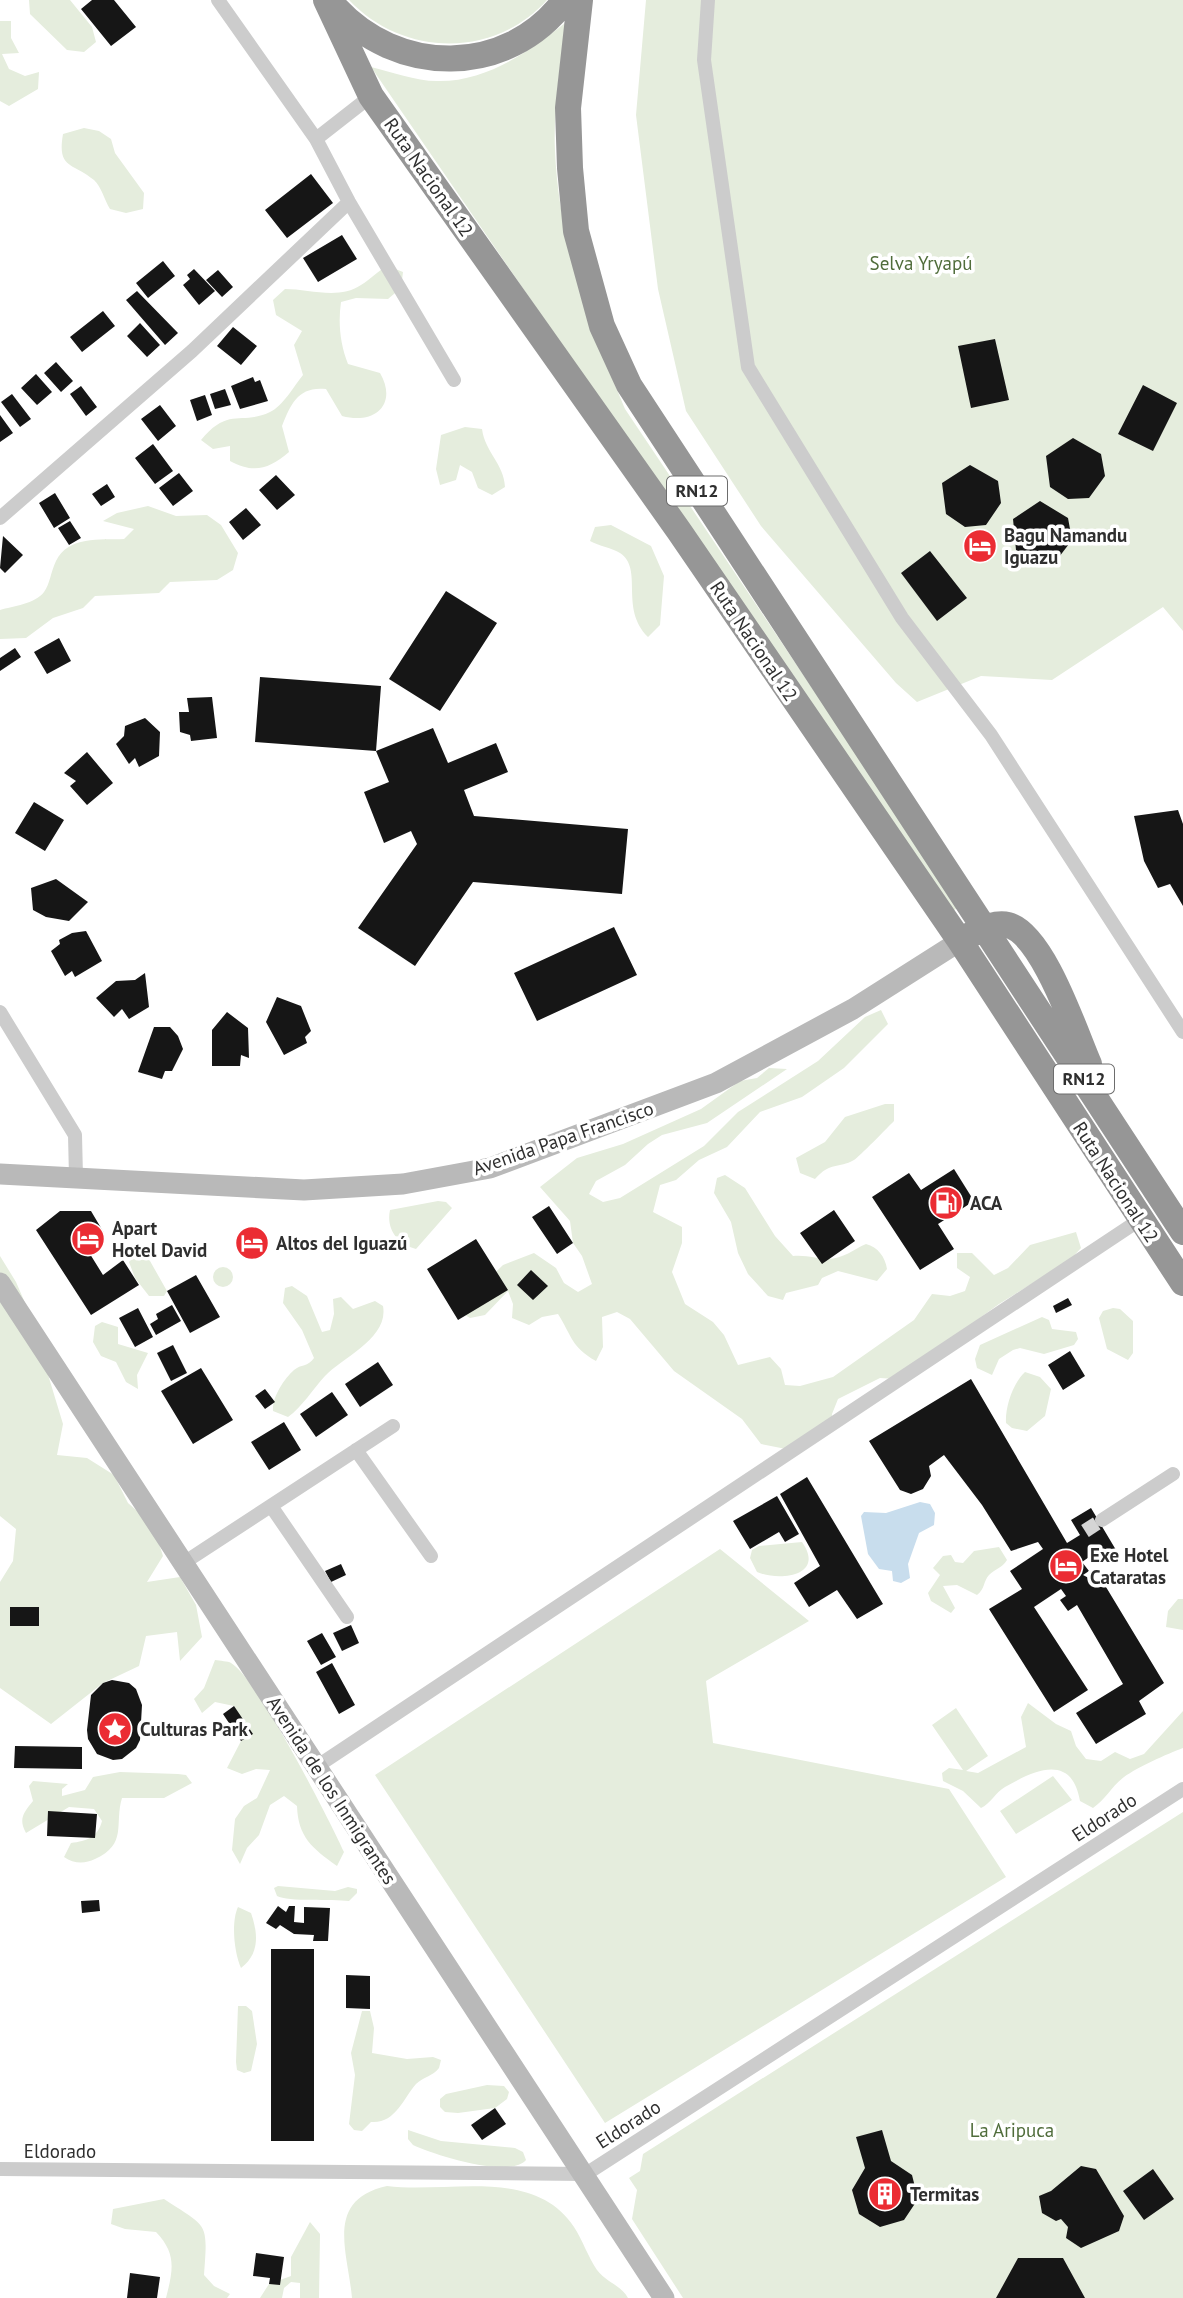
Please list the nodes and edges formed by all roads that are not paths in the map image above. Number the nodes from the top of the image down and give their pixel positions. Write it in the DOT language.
graph roads {
  1 [pos="218,0"];
  2 [pos="327,0"];
  3 [pos="565,0"];
  4 [pos="580,0"];
  5 [pos="708,0"];
  6 [pos="371,96"];
  7 [pos="316,139"];
  8 [pos="349,202"];
  9 [pos="454,380"];
  10 [pos="0,518"];
  11 [pos="983,927"];
  12 [pos="960,941"];
  13 [pos="0,1012"];
  14 [pos="1183,1032"];
  15 [pos="0,1174"];
  16 [pos="76,1177"];
  17 [pos="1141,1219"];
  18 [pos="1183,1232"];
  19 [pos="0,1283"];
  20 [pos="1183,1283"];
  21 [pos="393,1426"];
  22 [pos="356,1450"];
  23 [pos="1173,1474"];
  24 [pos="271,1506"];
  25 [pos="1101,1520"];
  26 [pos="431,1556"];
  27 [pos="182,1564"];
  28 [pos="347,1617"];
  29 [pos="316,1767"];
  30 [pos="1183,1789"];
  31 [pos="0,2169"];
  32 [pos="586,2174"];
  33 [pos="664,2298"];
  1 -- 7 [label="street"];
  2 -- 3 [label="highway, RN12"];
  2 -- 6 [label="highway, Ruta Nacional 12 / RN12"];
  4 -- 11 [label="highway, Ruta Nacional 12 / RN12"];
  5 -- 14 [label="street"];
  6 -- 7 [label="street"];
  6 -- 12 [label="highway, Ruta Nacional 12 / RN12"];
  7 -- 8 [label="street"];
  8 -- 9 [label="street"];
  8 -- 10 [label="street"];
  11 -- 12 [label="highway"];
  11 -- 18 [label="highway, Ruta Nacional 12"];
  12 -- 16 [label="main road, Avenida Papa Francisco"];
  12 -- 17 [label="highway, Ruta Nacional 12 / RN12"];
  13 -- 16 [label="street"];
  15 -- 16 [label="main road, Avenida Papa Francisco"];
  17 -- 20 [label="highway, Ruta Nacional 12 / RN12"];
  17 -- 29 [label="street"];
  19 -- 27 [label="main road, Avenida de los Inmigrantes"];
  21 -- 22 [label="street"];
  22 -- 24 [label="street"];
  22 -- 26 [label="street"];
  23 -- 25 [label="street"];
  24 -- 27 [label="street"];
  24 -- 28 [label="street"];
  27 -- 29 [label="main road, Avenida de los Inmigrantes"];
  29 -- 32 [label="main road, Avenida de los Inmigrantes"];
  30 -- 32 [label="street, Eldorado"];
  31 -- 32 [label="street, Eldorado"];
  32 -- 33 [label="main road, Avenida de los Inmigrantes"];
}
